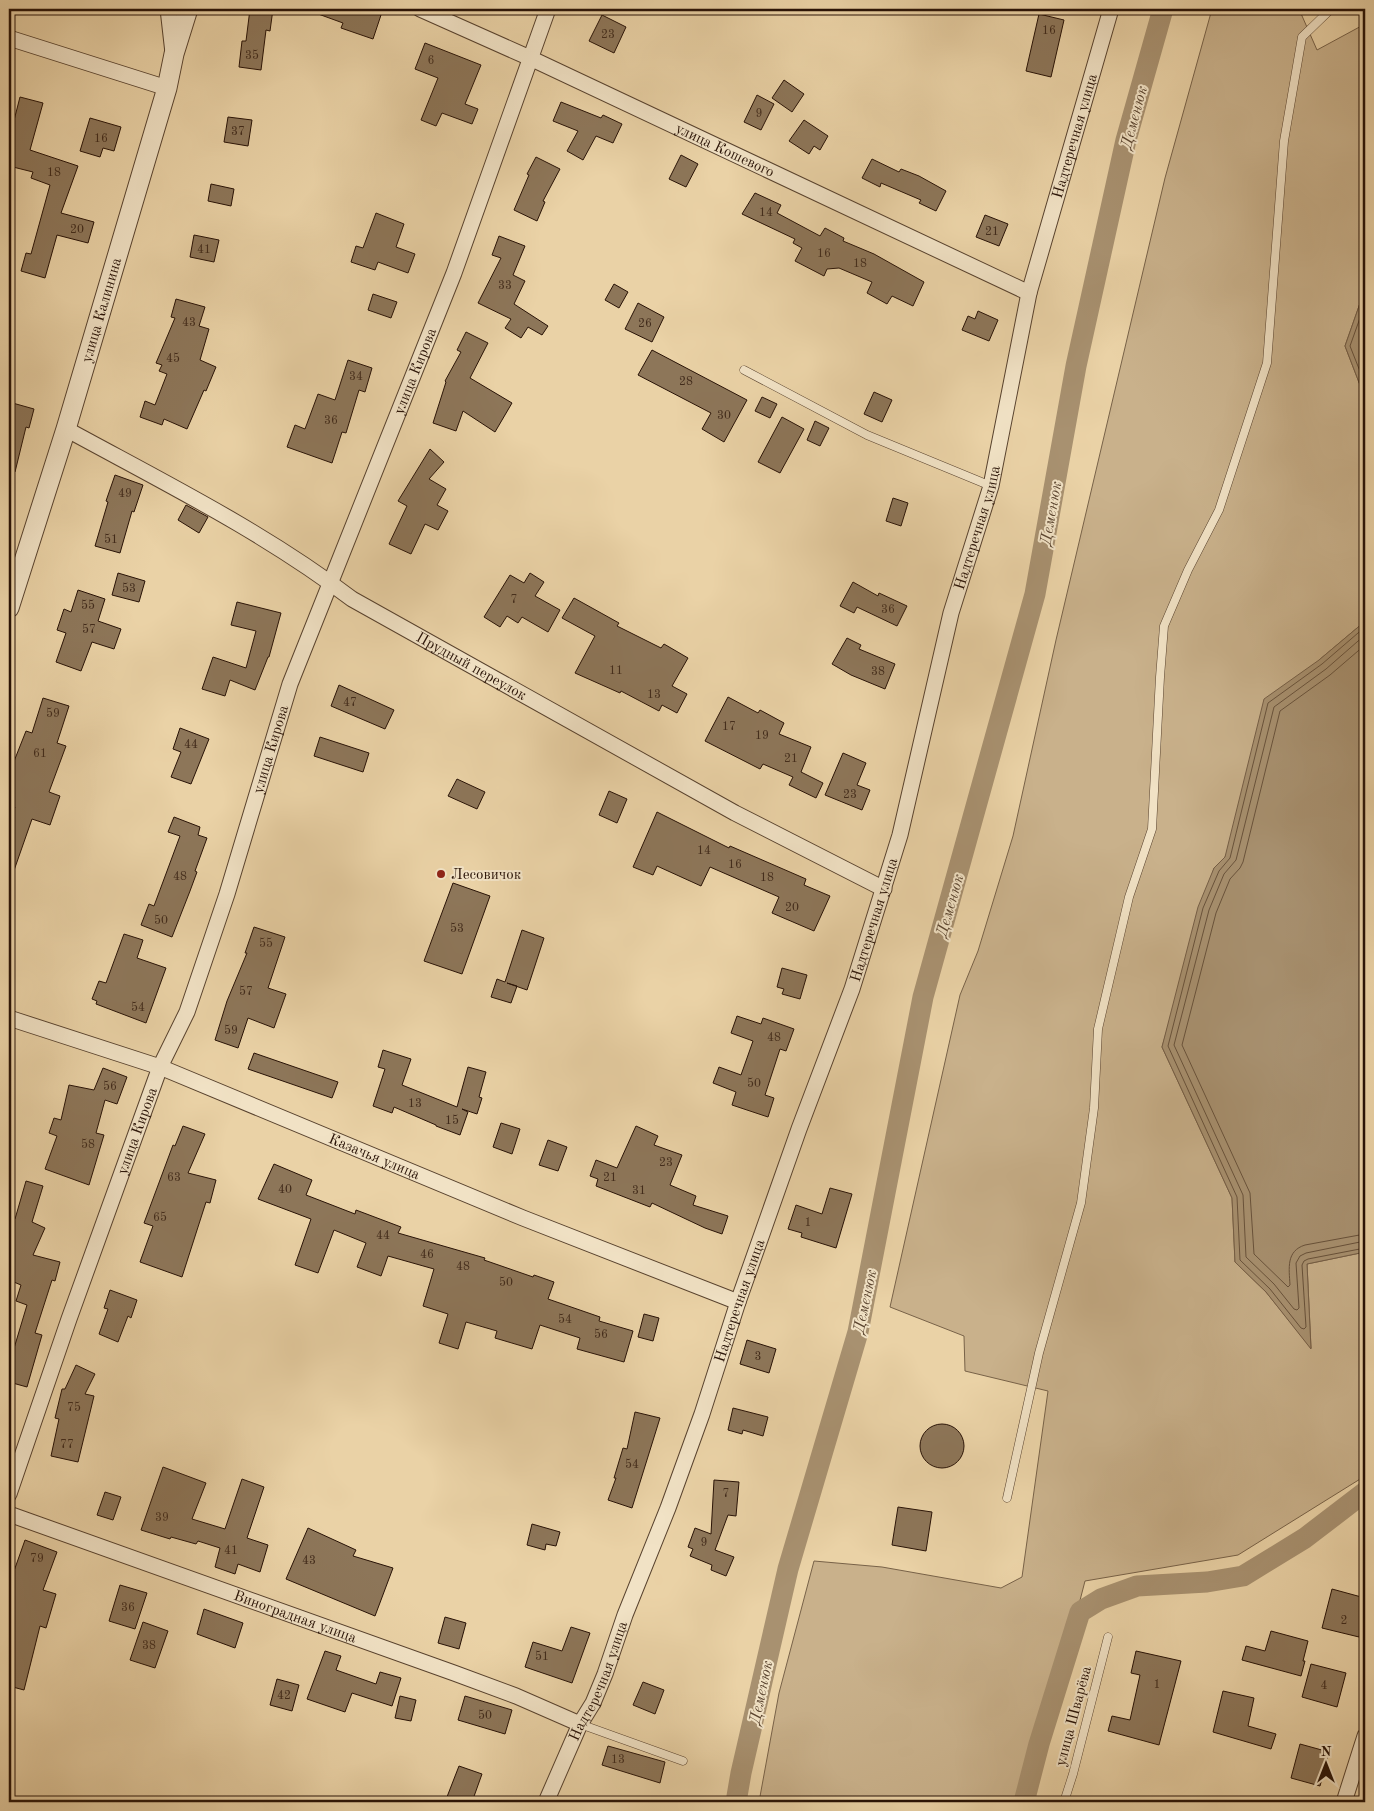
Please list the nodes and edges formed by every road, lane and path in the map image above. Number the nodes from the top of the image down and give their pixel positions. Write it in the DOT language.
graph roads {
  1 [pos="168,9"];
  2 [pos="188,9"];
  3 [pos="420,9"];
  4 [pos="548,9"];
  5 [pos="1111,9"];
  6 [pos="1331,9"];
  7 [pos="9,38"];
  8 [pos="174,54"];
  9 [pos="530,58"];
  10 [pos="167,88"];
  11 [pos="1029,293"];
  12 [pos="744,370"];
  13 [pos="66,429"];
  14 [pos="991,486"];
  15 [pos="330,583"];
  16 [pos="9,608"];
  17 [pos="884,888"];
  18 [pos="9,1018"];
  19 [pos="160,1067"];
  20 [pos="738,1302"];
  21 [pos="9,1494"];
  22 [pos="1007,1498"];
  23 [pos="9,1514"];
  24 [pos="1108,1637"];
  25 [pos="580,1724"];
  26 [pos="1365,1736"];
  27 [pos="684,1761"];
  28 [pos="546,1802"];
  29 [pos="1064,1802"];
  30 [pos="1344,1802"];
  1 -- 8 [label="street"];
  2 -- 8 [label="street, улица Калинина"];
  3 -- 9 [label="street, улица Кошевого"];
  4 -- 9 [label="street, улица Кирова"];
  5 -- 11 [label="street, Надтеречная улица"];
  6 -- 22 [label="lane"];
  7 -- 10 [label="street"];
  8 -- 10 [label="street, улица Калинина"];
  9 -- 11 [label="street, улица Кошевого"];
  9 -- 15 [label="street, улица Кирова"];
  10 -- 13 [label="street, улица Калинина"];
  11 -- 14 [label="street, Надтеречная улица"];
  12 -- 14 [label="lane"];
  13 -- 15 [label="street, Прудный переулок"];
  13 -- 16 [label="street, улица Калинина"];
  14 -- 17 [label="street, Надтеречная улица"];
  15 -- 17 [label="street, Прудный переулок"];
  15 -- 19 [label="street, улица Кирова"];
  17 -- 20 [label="street, Надтеречная улица"];
  18 -- 19 [label="street, Казачья улица"];
  19 -- 20 [label="street, Казачья улица"];
  19 -- 21 [label="street, улица Кирова"];
  20 -- 25 [label="street, Надтеречная улица"];
  23 -- 25 [label="street, Виноградная улица"];
  24 -- 29 [label="lane, улица Шварёва"];
  25 -- 27 [label="lane"];
  25 -- 28 [label="street, Надтеречная улица"];
  26 -- 30 [label="street"];
}
